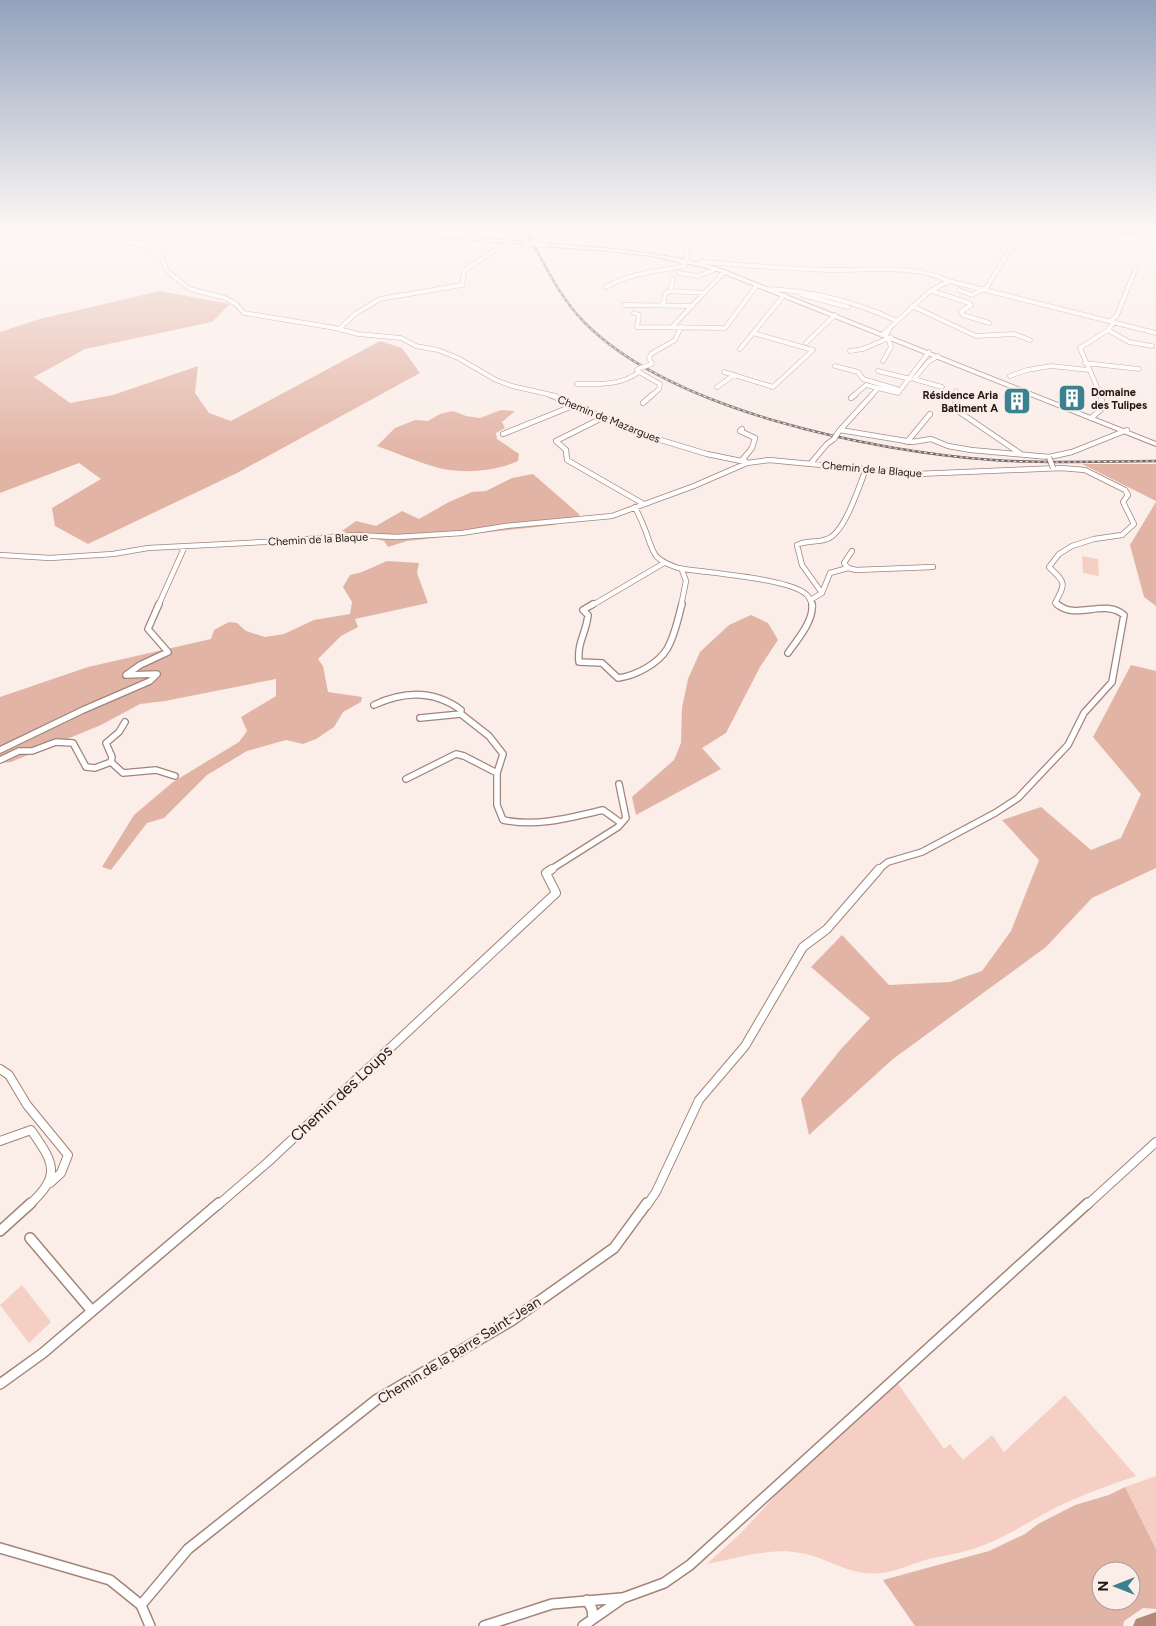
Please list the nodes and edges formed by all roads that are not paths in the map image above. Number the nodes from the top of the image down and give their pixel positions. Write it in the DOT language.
graph roads {
  1 [pos="237,305"];
  2 [pos="370,305"];
  3 [pos="624,305"];
  4 [pos="661,305"];
  5 [pos="742,305"];
  6 [pos="776,305"];
  7 [pos="809,305"];
  8 [pos="837,305"];
  9 [pos="860,305"];
  10 [pos="972,305"];
  11 [pos="1047,305"];
  12 [pos="1121,305"];
  13 [pos="693,306"];
  14 [pos="912,306"];
  15 [pos="848,308"];
  16 [pos="634,314"];
  17 [pos="834,315"];
  18 [pos="898,321"];
  19 [pos="1113,322"];
  20 [pos="989,323"];
  21 [pos="672,327"];
  22 [pos="681,328"];
  23 [pos="339,329"];
  24 [pos="1108,330"];
  25 [pos="753,333"];
  26 [pos="1156,333"];
  27 [pos="886,335"];
  28 [pos="1030,340"];
  29 [pos="806,343"];
  30 [pos="1152,346"];
  31 [pos="740,349"];
  32 [pos="850,351"];
  33 [pos="928,353"];
  34 [pos="937,356"];
  35 [pos="883,361"];
  36 [pos="1085,363"];
  37 [pos="836,366"];
  38 [pos="1139,369"];
  39 [pos="639,370"];
  40 [pos="878,370"];
  41 [pos="1089,370"];
  42 [pos="724,372"];
  43 [pos="734,375"];
  44 [pos="1010,376"];
  45 [pos="910,379"];
  46 [pos="577,384"];
  47 [pos="717,387"];
  48 [pos="942,387"];
  49 [pos="878,388"];
  50 [pos="901,390"];
  51 [pos="956,391"];
  52 [pos="852,398"];
  53 [pos="1050,401"];
  54 [pos="643,403"];
  55 [pos="575,405"];
  56 [pos="930,414"];
  57 [pos="604,417"];
  58 [pos="1092,418"];
  59 [pos="742,429"];
  60 [pos="1126,431"];
  61 [pos="838,432"];
  62 [pos="503,434"];
  63 [pos="908,442"];
  64 [pos="1156,443"];
  65 [pos="1022,454"];
  66 [pos="1049,457"];
  67 [pos="747,462"];
  68 [pos="811,463"];
  69 [pos="1053,468"];
  70 [pos="866,470"];
  71 [pos="642,503"];
  72 [pos="635,506"];
  73 [pos="184,546"];
  74 [pos="852,551"];
  75 [pos="0,555"];
  76 [pos="664,563"];
  77 [pos="933,566"];
  78 [pos="848,568"];
  79 [pos="682,570"];
  80 [pos="822,593"];
  81 [pos="812,599"];
  82 [pos="788,653"];
  83 [pos="374,705"];
  84 [pos="460,714"];
  85 [pos="420,718"];
  86 [pos="124,722"];
  87 [pos="0,750"];
  88 [pos="0,760"];
  89 [pos="111,762"];
  90 [pos="497,773"];
  91 [pos="175,776"];
  92 [pos="406,779"];
  93 [pos="619,784"];
  94 [pos="621,824"];
  95 [pos="0,1070"];
  96 [pos="0,1141"];
  97 [pos="1156,1142"];
  98 [pos="46,1187"];
  99 [pos="0,1231"];
  100 [pos="30,1238"];
  101 [pos="92,1311"];
  102 [pos="0,1384"];
  103 [pos="0,1548"];
  104 [pos="623,1598"];
  105 [pos="587,1600"];
  106 [pos="141,1605"];
  107 [pos="593,1619"];
  108 [pos="150,1626"];
  109 [pos="484,1626"];
  110 [pos="583,1626"];
  1 -- 23 [label="street, Chemin de Mazargues"];
  2 -- 23 [label="street"];
  3 -- 4 [label="street"];
  4 -- 13 [label="street"];
  5 -- 22 [label="street"];
  6 -- 25 [label="street"];
  7 -- 17 [label="main road"];
  8 -- 15 [label="street"];
  9 -- 18 [label="street"];
  10 -- 20 [label="street"];
  11 -- 19 [label="street"];
  12 -- 19 [label="street"];
  13 -- 21 [label="street"];
  14 -- 18 [label="street"];
  14 -- 28 [label="street"];
  16 -- 21 [label="street"];
  17 -- 27 [label="main road"];
  17 -- 29 [label="street"];
  18 -- 27 [label="street"];
  19 -- 24 [label="street"];
  19 -- 26 [label="street"];
  21 -- 22 [label="street"];
  22 -- 39 [label="street, bridge"];
  23 -- 55 [label="street, Chemin de Mazargues"];
  24 -- 30 [label="street"];
  24 -- 36 [label="street"];
  25 -- 31 [label="street"];
  25 -- 43 [label="street"];
  27 -- 32 [label="street"];
  27 -- 33 [label="main road"];
  27 -- 35 [label="street"];
  33 -- 34 [label="main road"];
  33 -- 45 [label="street"];
  34 -- 48 [label="street"];
  34 -- 53 [label="main road"];
  36 -- 38 [label="street"];
  36 -- 41 [label="street"];
  37 -- 50 [label="street"];
  39 -- 46 [label="street"];
  39 -- 54 [label="street"];
  40 -- 45 [label="street"];
  41 -- 44 [label="street"];
  41 -- 58 [label="street"];
  42 -- 43 [label="street"];
  43 -- 47 [label="street"];
  45 -- 50 [label="street"];
  49 -- 50 [label="street"];
  49 -- 52 [label="street"];
  49 -- 61 [label="street"];
  51 -- 65 [label="street"];
  53 -- 58 [label="main road"];
  55 -- 57 [label="street, Chemin de Mazargues"];
  55 -- 62 [label="street"];
  56 -- 63 [label="street"];
  57 -- 67 [label="street, Chemin de Mazargues"];
  57 -- 71 [label="street"];
  58 -- 60 [label="main road"];
  59 -- 67 [label="street"];
  60 -- 64 [label="main road"];
  60 -- 66 [label="street"];
  61 -- 63 [label="street"];
  61 -- 68 [label="street, bridge"];
  63 -- 65 [label="street"];
  65 -- 66 [label="street"];
  66 -- 69 [label="street, bridge"];
  67 -- 68 [label="street, Chemin de la Blaque"];
  67 -- 71 [label="street, Chemin de la Blaque"];
  68 -- 70 [label="street, Chemin de la Blaque"];
  69 -- 70 [label="street, Chemin de la Blaque"];
  69 -- 106 [label="street, Chemin de la Barre Saint-Jean"];
  70 -- 80 [label="street"];
  71 -- 72 [label="street, Chemin de la Blaque"];
  72 -- 73 [label="street, Chemin de la Blaque"];
  72 -- 76 [label="street"];
  73 -- 75 [label="street, Chemin de la Blaque"];
  73 -- 87 [label="street"];
  74 -- 78 [label="street"];
  76 -- 79 [label="street"];
  76 -- 79 [label="street"];
  77 -- 78 [label="street"];
  78 -- 80 [label="street"];
  79 -- 81 [label="street"];
  80 -- 81 [label="street"];
  81 -- 82 [label="street"];
  83 -- 84 [label="street"];
  84 -- 85 [label="street"];
  84 -- 90 [label="street"];
  86 -- 89 [label="street"];
  88 -- 89 [label="street"];
  89 -- 91 [label="street"];
  90 -- 92 [label="street"];
  90 -- 94 [label="street"];
  93 -- 94 [label="street"];
  94 -- 101 [label="street, Chemin des Loups"];
  95 -- 98 [label="street"];
  96 -- 98 [label="street"];
  97 -- 104 [label="street"];
  98 -- 99 [label="street"];
  100 -- 101 [label="street"];
  101 -- 102 [label="street, Chemin des Loups"];
  103 -- 106 [label="street"];
  104 -- 105 [label="street"];
  104 -- 107 [label="street"];
  105 -- 107 [label="street"];
  105 -- 109 [label="street"];
  106 -- 108 [label="street"];
  107 -- 110 [label="street"];
}
